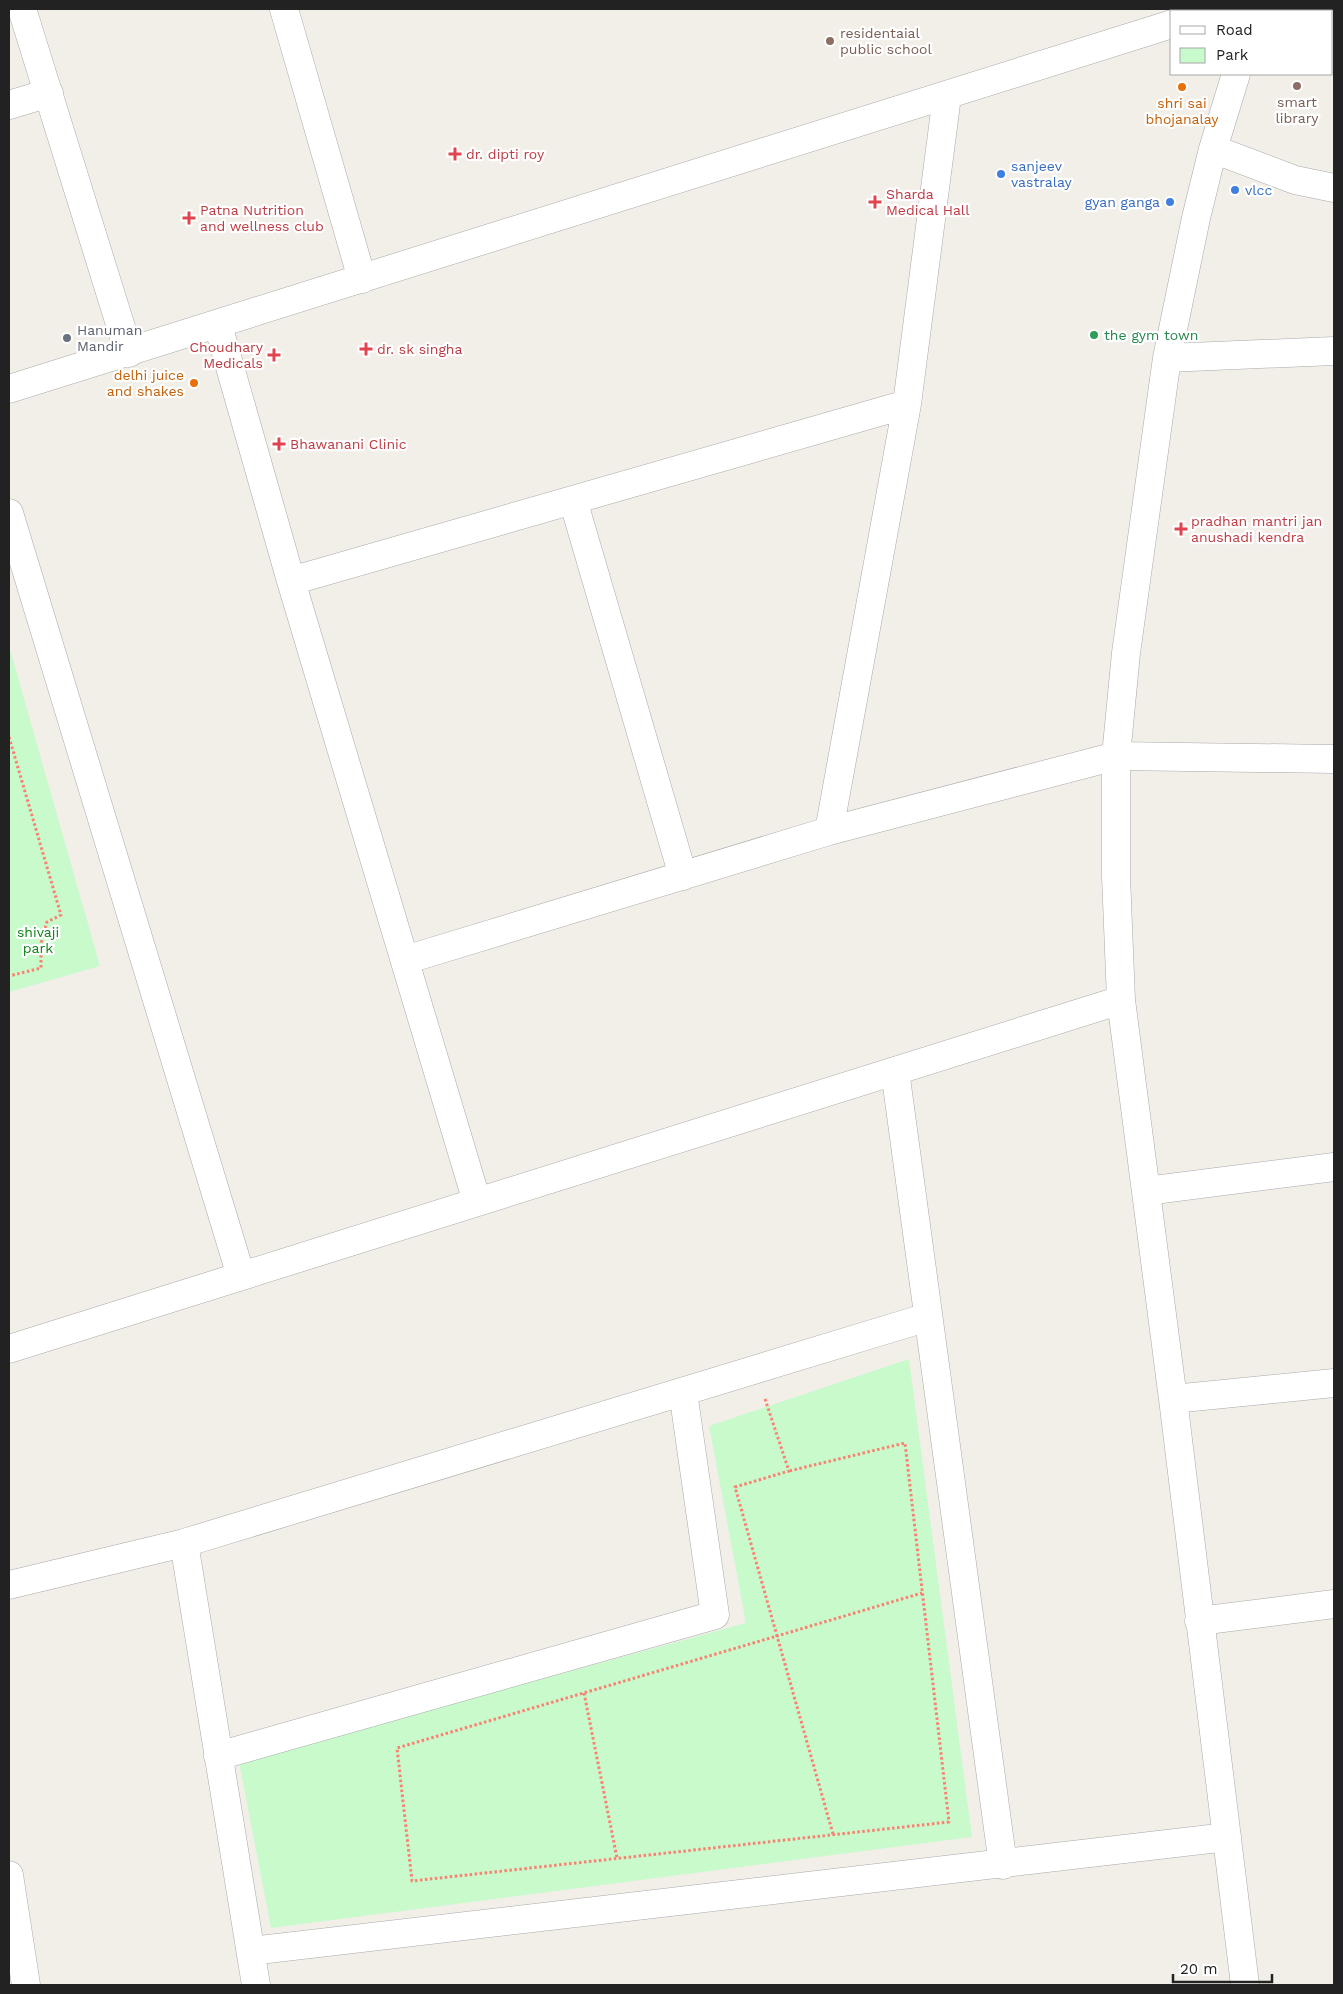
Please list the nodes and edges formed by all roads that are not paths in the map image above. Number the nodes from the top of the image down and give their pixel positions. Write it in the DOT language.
graph roads {
  1 [pos="22,9"];
  2 [pos="284,9"];
  3 [pos="1170,25"];
  4 [pos="1236,75"];
  5 [pos="49,93"];
  6 [pos="946,96"];
  7 [pos="9,105"];
  8 [pos="1214,149"];
  9 [pos="1334,188"];
  10 [pos="362,279"];
  11 [pos="218,325"];
  12 [pos="1334,351"];
  13 [pos="129,353"];
  14 [pos="1167,358"];
  15 [pos="9,389"];
  16 [pos="907,404"];
  17 [pos="573,500"];
  18 [pos="9,513"];
  19 [pos="291,581"];
  20 [pos="1116,756"];
  21 [pos="1334,759"];
  22 [pos="830,832"];
  23 [pos="683,876"];
  24 [pos="405,960"];
  25 [pos="1121,1000"];
  26 [pos="895,1071"];
  27 [pos="1334,1167"];
  28 [pos="1146,1191"];
  29 [pos="477,1202"];
  30 [pos="241,1276"];
  31 [pos="928,1317"];
  32 [pos="9,1349"];
  33 [pos="1334,1383"];
  34 [pos="684,1392"];
  35 [pos="1173,1400"];
  36 [pos="184,1543"];
  37 [pos="9,1585"];
  38 [pos="1334,1604"];
  39 [pos="1200,1621"];
  40 [pos="218,1756"];
  41 [pos="1227,1837"];
  42 [pos="1003,1865"];
  43 [pos="9,1875"];
  44 [pos="251,1951"];
  45 [pos="26,1985"];
  46 [pos="256,1985"];
  47 [pos="1245,1985"];
  1 -- 5 [label="street"];
  2 -- 10 [label="street"];
  3 -- 6 [label="street"];
  4 -- 8 [label="street"];
  5 -- 7 [label="street"];
  5 -- 13 [label="street"];
  6 -- 10 [label="street"];
  6 -- 16 [label="street"];
  8 -- 9 [label="street"];
  8 -- 14 [label="street"];
  10 -- 11 [label="street"];
  11 -- 13 [label="street"];
  11 -- 19 [label="street"];
  12 -- 14 [label="street"];
  13 -- 15 [label="street"];
  14 -- 20 [label="street"];
  16 -- 17 [label="street"];
  16 -- 22 [label="street"];
  17 -- 19 [label="street"];
  17 -- 23 [label="street"];
  18 -- 30 [label="street"];
  19 -- 24 [label="street"];
  20 -- 21 [label="street"];
  20 -- 22 [label="street"];
  20 -- 25 [label="street"];
  22 -- 23 [label="street"];
  23 -- 24 [label="street"];
  24 -- 29 [label="street"];
  25 -- 26 [label="street"];
  25 -- 28 [label="street"];
  26 -- 29 [label="street"];
  26 -- 31 [label="street"];
  27 -- 28 [label="street"];
  28 -- 35 [label="street"];
  29 -- 30 [label="street"];
  30 -- 32 [label="street"];
  31 -- 34 [label="street"];
  31 -- 42 [label="street"];
  33 -- 35 [label="street"];
  34 -- 36 [label="street"];
  34 -- 40 [label="street"];
  35 -- 39 [label="street"];
  36 -- 37 [label="street"];
  36 -- 40 [label="street"];
  38 -- 39 [label="street"];
  39 -- 41 [label="street"];
  40 -- 44 [label="street"];
  41 -- 42 [label="street"];
  41 -- 47 [label="street"];
  42 -- 44 [label="street"];
  43 -- 45 [label="street"];
  44 -- 46 [label="street"];
}
